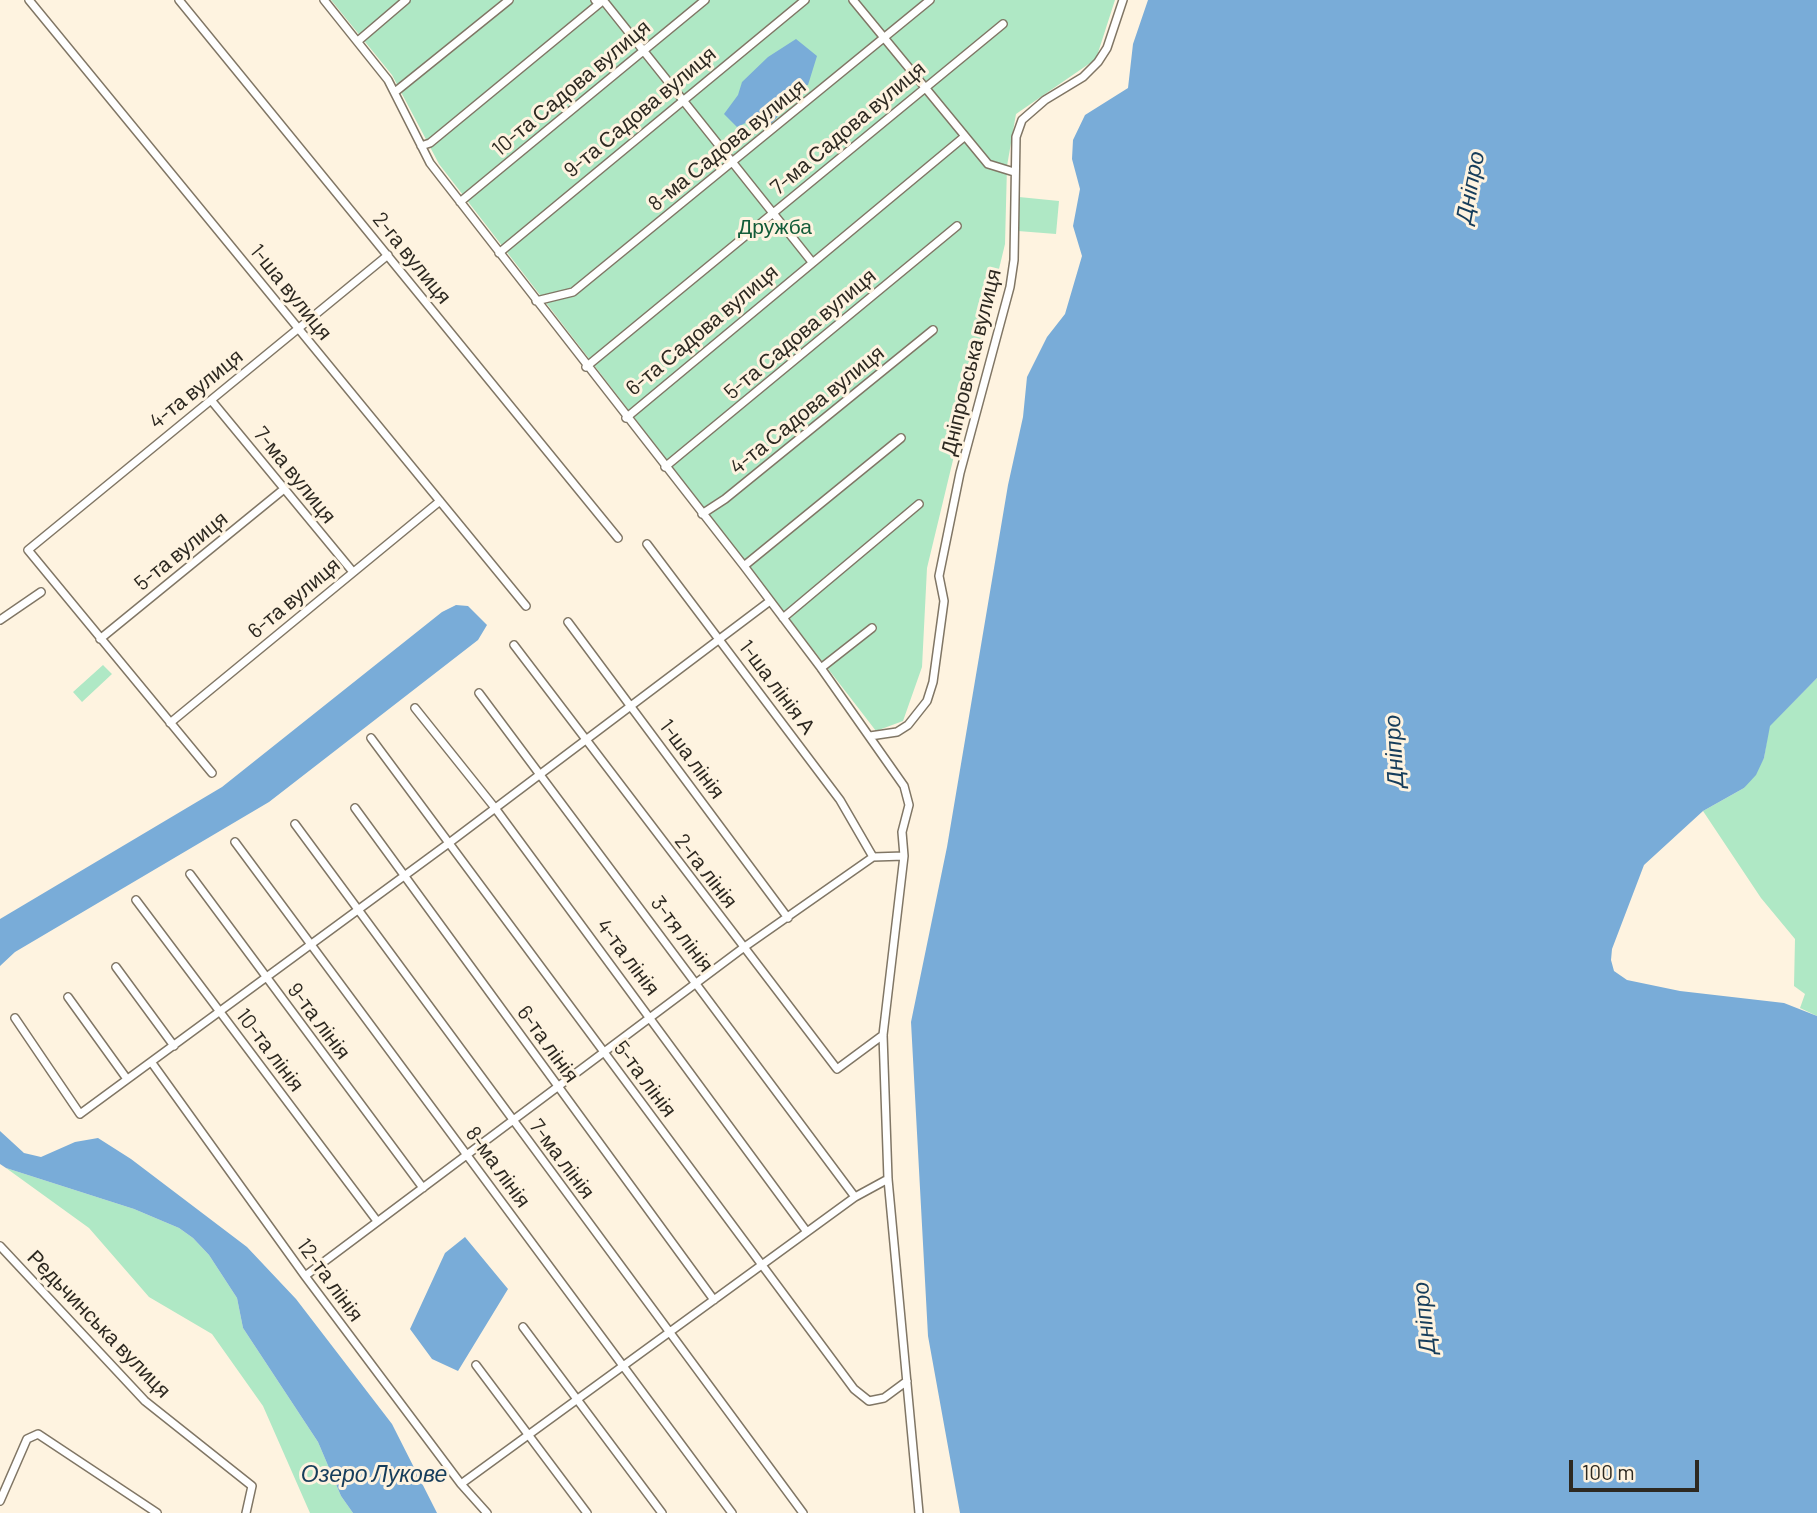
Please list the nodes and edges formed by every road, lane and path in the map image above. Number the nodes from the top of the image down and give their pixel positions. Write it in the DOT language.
graph roads {
  1 [pos="29,0"];
  2 [pos="179,0"];
  3 [pos="324,0"];
  4 [pos="406,0"];
  5 [pos="509,0"];
  6 [pos="705,0"];
  7 [pos="805,0"];
  8 [pos="853,0"];
  9 [pos="930,0"];
  10 [pos="1123,0"];
  11 [pos="599,1"];
  12 [pos="1003,24"];
  13 [pos="884,38"];
  14 [pos="358,41"];
  15 [pos="643,50"];
  16 [pos="924,88"];
  17 [pos="395,92"];
  18 [pos="682,99"];
  19 [pos="964,137"];
  20 [pos="421,146"];
  21 [pos="733,164"];
  22 [pos="1014,172"];
  23 [pos="460,202"];
  24 [pos="773,214"];
  25 [pos="957,226"];
  26 [pos="499,253"];
  27 [pos="388,255"];
  28 [pos="812,262"];
  29 [pos="537,301"];
  30 [pos="298,328"];
  31 [pos="933,330"];
  32 [pos="586,367"];
  33 [pos="211,400"];
  34 [pos="626,418"];
  35 [pos="901,438"];
  36 [pos="665,467"];
  37 [pos="284,489"];
  38 [pos="440,501"];
  39 [pos="919,504"];
  40 [pos="702,514"];
  41 [pos="618,538"];
  42 [pos="647,544"];
  43 [pos="744,566"];
  44 [pos="353,572"];
  45 [pos="41,592"];
  46 [pos="770,601"];
  47 [pos="526,606"];
  48 [pos="783,618"];
  49 [pos="0,620"];
  50 [pos="568,622"];
  51 [pos="872,628"];
  52 [pos="100,639"];
  53 [pos="720,640"];
  54 [pos="514,645"];
  55 [pos="821,668"];
  56 [pos="479,694"];
  57 [pos="632,707"];
  58 [pos="415,708"];
  59 [pos="170,723"];
  60 [pos="870,736"];
  61 [pos="370,738"];
  62 [pos="585,742"];
  63 [pos="212,773"];
  64 [pos="541,774"];
  65 [pos="355,808"];
  66 [pos="495,808"];
  67 [pos="295,824"];
  68 [pos="235,842"];
  69 [pos="449,843"];
  70 [pos="904,856"];
  71 [pos="873,857"];
  72 [pos="190,874"];
  73 [pos="403,876"];
  74 [pos="136,900"];
  75 [pos="356,910"];
  76 [pos="788,918"];
  77 [pos="311,943"];
  78 [pos="743,948"];
  79 [pos="116,967"];
  80 [pos="265,978"];
  81 [pos="697,983"];
  82 [pos="68,997"];
  83 [pos="220,1012"];
  84 [pos="15,1018"];
  85 [pos="652,1018"];
  86 [pos="883,1035"];
  87 [pos="174,1046"];
  88 [pos="604,1054"];
  89 [pos="152,1063"];
  90 [pos="127,1079"];
  91 [pos="558,1089"];
  92 [pos="512,1120"];
  93 [pos="468,1155"];
  94 [pos="888,1179"];
  95 [pos="423,1188"];
  96 [pos="855,1197"];
  97 [pos="377,1221"];
  98 [pos="807,1231"];
  99 [pos="0,1246"];
  100 [pos="762,1265"];
  101 [pos="305,1276"];
  102 [pos="714,1300"];
  103 [pos="523,1327"];
  104 [pos="669,1332"];
  105 [pos="476,1365"];
  106 [pos="622,1368"];
  107 [pos="907,1381"];
  108 [pos="578,1400"];
  109 [pos="529,1436"];
  110 [pos="461,1484"];
  111 [pos="0,1501"];
  112 [pos="157,1513"];
  113 [pos="246,1513"];
  114 [pos="487,1513"];
  115 [pos="587,1513"];
  116 [pos="662,1513"];
  117 [pos="732,1513"];
  118 [pos="803,1513"];
  119 [pos="919,1513"];
  1 -- 30 [label="street, 1-ша вулиця"];
  2 -- 27 [label="street, 2-га вулиця"];
  3 -- 14 [label="street"];
  4 -- 14 [label="street"];
  5 -- 17 [label="street"];
  6 -- 15 [label="street, 10-та Садова вулиця"];
  7 -- 18 [label="street, 9-та Садова вулиця"];
  8 -- 13 [label="street"];
  9 -- 13 [label="street, 8-ма Садова вулиця"];
  10 -- 22 [label="street, Дніпровська вулиця"];
  11 -- 15 [label="street"];
  11 -- 20 [label="street"];
  12 -- 16 [label="street, 7-ма Садова вулиця"];
  13 -- 16 [label="street"];
  13 -- 21 [label="street, 8-ма Садова вулиця"];
  14 -- 17 [label="street"];
  15 -- 18 [label="street"];
  15 -- 23 [label="street, 10-та Садова вулиця"];
  16 -- 19 [label="street"];
  16 -- 24 [label="street, 7-ма Садова вулиця"];
  17 -- 20 [label="street"];
  18 -- 21 [label="street"];
  18 -- 26 [label="street, 9-та Садова вулиця"];
  19 -- 22 [label="street"];
  19 -- 28 [label="street, 6-та Садова вулиця"];
  20 -- 23 [label="street"];
  21 -- 24 [label="street"];
  21 -- 29 [label="street, 8-ма Садова вулиця"];
  22 -- 60 [label="street, Дніпровська вулиця"];
  23 -- 26 [label="street"];
  24 -- 28 [label="street"];
  24 -- 32 [label="street, 7-ма Садова вулиця"];
  25 -- 36 [label="street, 5-та Садова вулиця"];
  26 -- 29 [label="street"];
  27 -- 30 [label="street, 4-та вулиця"];
  27 -- 41 [label="street, 2-га вулиця"];
  28 -- 34 [label="street, 6-та Садова вулиця"];
  29 -- 32 [label="street"];
  30 -- 33 [label="street, 4-та вулиця"];
  30 -- 38 [label="street, 1-ша вулиця"];
  31 -- 40 [label="street, 4-та Садова вулиця"];
  32 -- 34 [label="street"];
  33 -- 37 [label="street, 7-ма вулиця"];
  33 -- 52 [label="street, 4-та вулиця"];
  34 -- 36 [label="street"];
  35 -- 43 [label="street"];
  36 -- 40 [label="street"];
  37 -- 44 [label="street, 7-ма вулиця"];
  37 -- 52 [label="street, 5-та вулиця"];
  38 -- 44 [label="street, 6-та вулиця"];
  38 -- 47 [label="street, 1-ша вулиця"];
  39 -- 48 [label="street"];
  40 -- 43 [label="street"];
  42 -- 53 [label="street, 1-ша лінія А"];
  43 -- 46 [label="street"];
  44 -- 59 [label="street, 6-та вулиця"];
  45 -- 49 [label="street"];
  46 -- 48 [label="street"];
  46 -- 53 [label="street"];
  48 -- 55 [label="street"];
  50 -- 57 [label="street, 1-ша лінія"];
  51 -- 55 [label="street"];
  52 -- 59 [label="street"];
  53 -- 57 [label="street"];
  53 -- 71 [label="street, 1-ша лінія А"];
  54 -- 62 [label="street, 2-га лінія"];
  55 -- 60 [label="street"];
  56 -- 64 [label="street, 3-тя лінія"];
  57 -- 62 [label="street"];
  57 -- 76 [label="street, 1-ша лінія"];
  58 -- 66 [label="street, 4-та лінія"];
  59 -- 63 [label="street"];
  60 -- 70 [label="street"];
  61 -- 69 [label="street, 5-та лінія"];
  62 -- 64 [label="street"];
  62 -- 78 [label="street, 2-га лінія"];
  64 -- 66 [label="street"];
  64 -- 81 [label="street, 3-тя лінія"];
  65 -- 73 [label="street, 6-та лінія"];
  66 -- 69 [label="street"];
  66 -- 85 [label="street, 4-та лінія"];
  67 -- 75 [label="street, 7-ма лінія"];
  68 -- 77 [label="street, 8-ма лінія"];
  69 -- 73 [label="street"];
  69 -- 88 [label="street, 5-та лінія"];
  70 -- 71 [label="street"];
  70 -- 86 [label="street"];
  71 -- 76 [label="street"];
  72 -- 80 [label="street, 9-та лінія"];
  73 -- 75 [label="street"];
  73 -- 91 [label="street, 6-та лінія"];
  74 -- 83 [label="street, 10-та лінія"];
  75 -- 77 [label="street"];
  75 -- 92 [label="street, 7-ма лінія"];
  76 -- 78 [label="street"];
  77 -- 80 [label="street"];
  77 -- 93 [label="street, 8-ма лінія"];
  78 -- 81 [label="street"];
  78 -- 86 [label="street, 2-га лінія"];
  79 -- 87 [label="street"];
  80 -- 83 [label="street"];
  80 -- 95 [label="street, 9-та лінія"];
  81 -- 85 [label="street"];
  81 -- 96 [label="street, 3-тя лінія"];
  82 -- 90 [label="street"];
  83 -- 87 [label="street"];
  83 -- 97 [label="street, 10-та лінія"];
  84 -- 90 [label="street"];
  85 -- 88 [label="street"];
  85 -- 98 [label="street, 4-та лінія"];
  86 -- 94 [label="street"];
  87 -- 89 [label="street"];
  88 -- 91 [label="street"];
  88 -- 100 [label="street, 5-та лінія"];
  89 -- 90 [label="street"];
  89 -- 101 [label="street, 12-та лінія"];
  91 -- 92 [label="street"];
  91 -- 102 [label="street, 6-та лінія"];
  92 -- 93 [label="street"];
  92 -- 104 [label="street, 7-ма лінія"];
  93 -- 95 [label="street"];
  93 -- 106 [label="street, 8-ма лінія"];
  94 -- 96 [label="street"];
  94 -- 107 [label="street"];
  95 -- 97 [label="street"];
  96 -- 98 [label="street"];
  97 -- 101 [label="street"];
  98 -- 100 [label="street"];
  99 -- 113 [label="street, Редьчинська вулиця"];
  100 -- 102 [label="street"];
  100 -- 107 [label="street, 5-та лінія"];
  101 -- 110 [label="street, 12-та лінія"];
  102 -- 104 [label="street"];
  103 -- 108 [label="street"];
  104 -- 106 [label="street"];
  104 -- 118 [label="street, 7-ма лінія"];
  105 -- 109 [label="street"];
  106 -- 108 [label="street"];
  106 -- 117 [label="street, 8-ма лінія"];
  107 -- 119 [label="street"];
  108 -- 109 [label="street"];
  108 -- 116 [label="street"];
  109 -- 110 [label="street"];
  109 -- 115 [label="street"];
  110 -- 114 [label="street, 12-та лінія"];
  111 -- 112 [label="street"];
}
